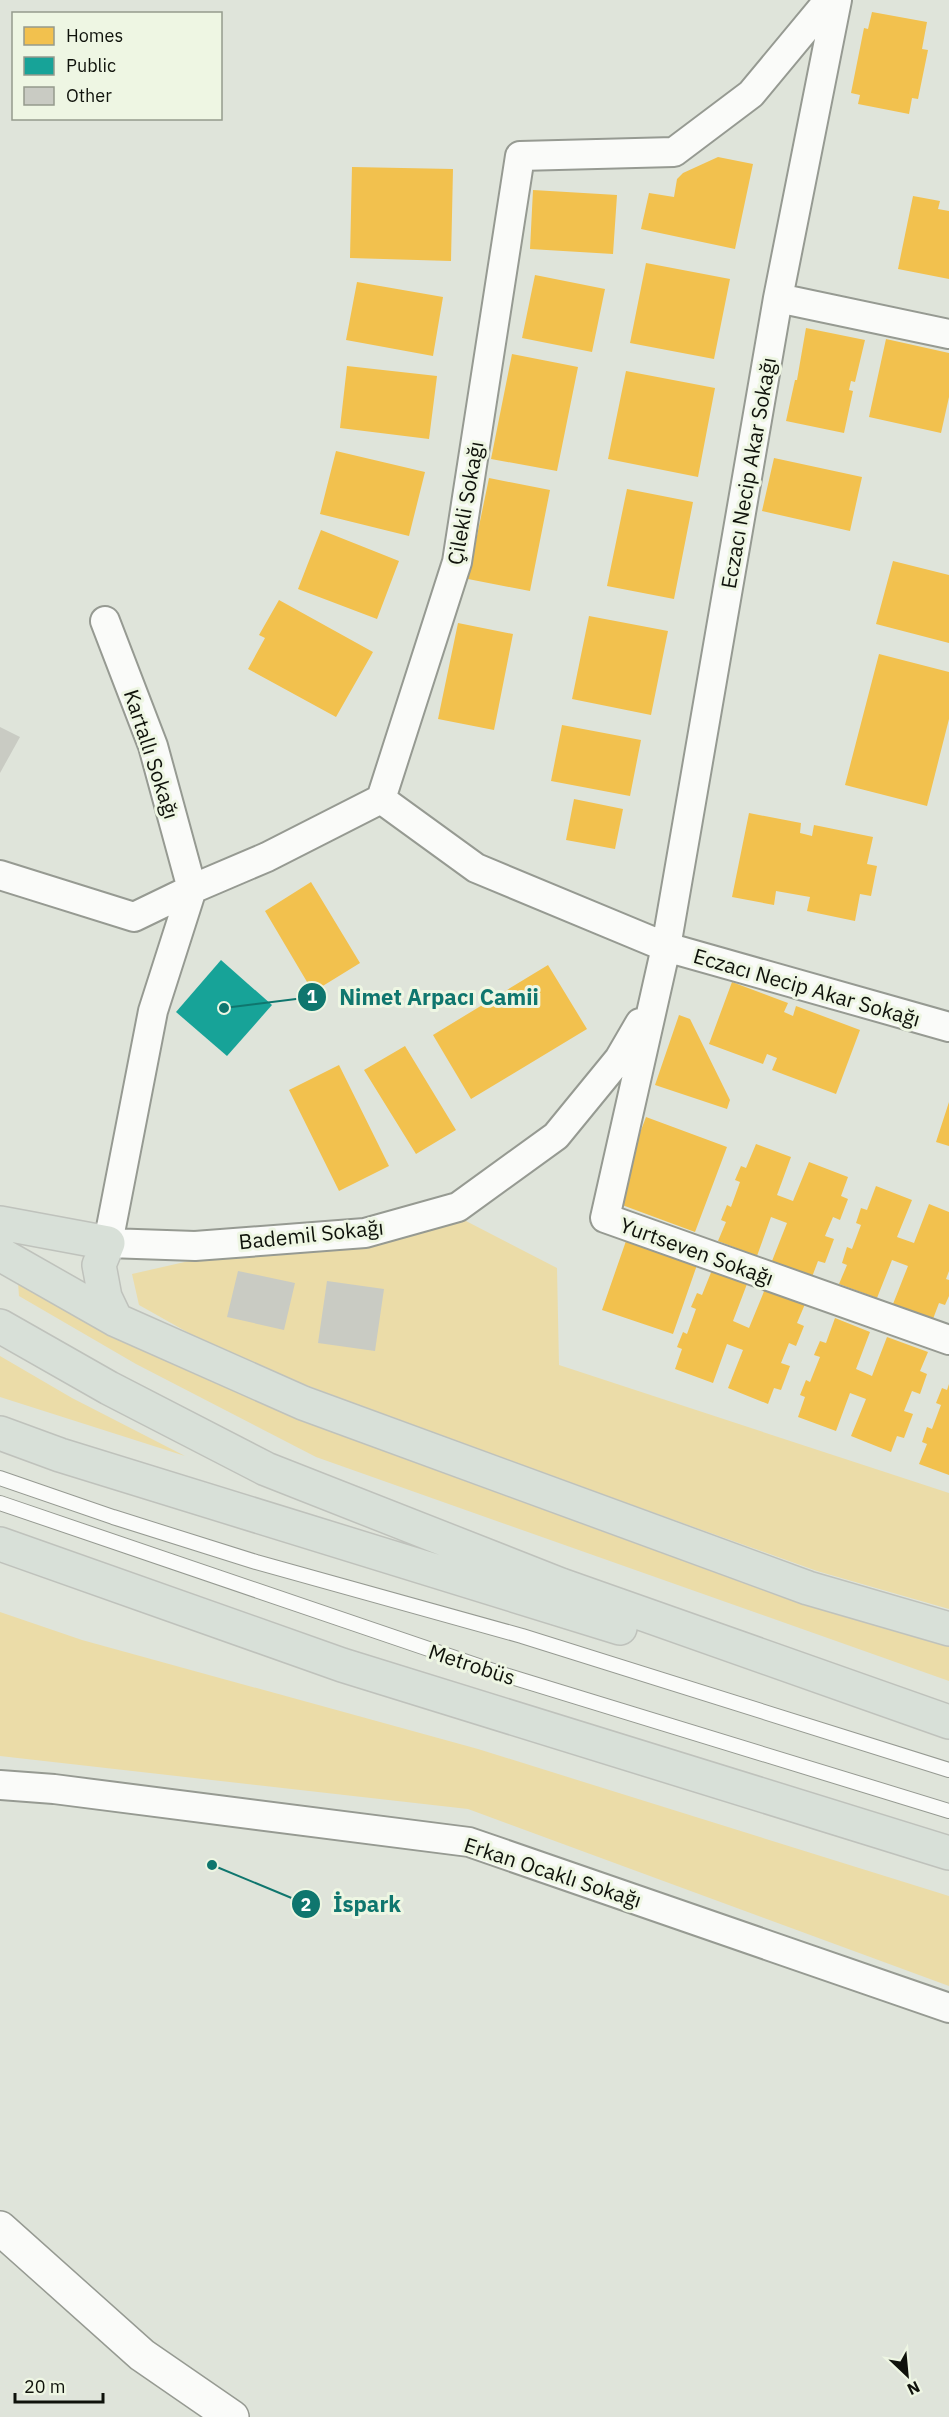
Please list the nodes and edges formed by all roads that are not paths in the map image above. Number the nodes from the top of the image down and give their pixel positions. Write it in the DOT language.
graph roads {
  1 [pos="829,0"];
  2 [pos="837,0"];
  3 [pos="778,298"];
  4 [pos="949,334"];
  5 [pos="105,621"];
  6 [pos="381,800"];
  7 [pos="0,874"];
  8 [pos="192,889"];
  9 [pos="666,947"];
  10 [pos="948,1023"];
  11 [pos="0,1223"];
  12 [pos="108,1243"];
  13 [pos="0,1254"];
  14 [pos="116,1320"];
  15 [pos="0,1326"];
  16 [pos="949,1340"];
  17 [pos="0,1433"];
  18 [pos="0,1478"];
  19 [pos="0,1503"];
  20 [pos="0,1544"];
  21 [pos="0,1555"];
  22 [pos="89,1577"];
  23 [pos="949,1629"];
  24 [pos="949,1722"];
  25 [pos="949,1729"];
  26 [pos="949,1770"];
  27 [pos="0,1785"];
  28 [pos="949,1812"];
  29 [pos="949,1853"];
  30 [pos="949,2008"];
  31 [pos="0,2228"];
  32 [pos="232,2417"];
  1 -- 6 [label="street, Çilekli Sokağı"];
  2 -- 3 [label="street, Eczacı Necip Akar Sokağı"];
  3 -- 4 [label="street"];
  3 -- 9 [label="street, Eczacı Necip Akar Sokağı"];
  5 -- 8 [label="street, Kartallı Sokağı"];
  6 -- 8 [label="street"];
  6 -- 9 [label="street, Eczacı Necip Akar Sokağı"];
  7 -- 8 [label="street"];
  8 -- 12 [label="street"];
  9 -- 10 [label="street, Eczacı Necip Akar Sokağı"];
  9 -- 12 [label="street, Bademil Sokağı"];
  9 -- 16 [label="street, Yurtseven Sokağı"];
  11 -- 12 [label="highway"];
  12 -- 14 [label="highway"];
  13 -- 14 [label="highway"];
  14 -- 23 [label="highway"];
  15 -- 24 [label="highway"];
  17 -- 25 [label="highway"];
  18 -- 26 [label="lane, Metrobüs"];
  19 -- 28 [label="lane, Metrobüs"];
  20 -- 22 [label="highway"];
  21 -- 22 [label="highway"];
  22 -- 29 [label="highway"];
  27 -- 30 [label="street, Erkan Ocaklı Sokağı"];
  31 -- 32 [label="street"];
}
